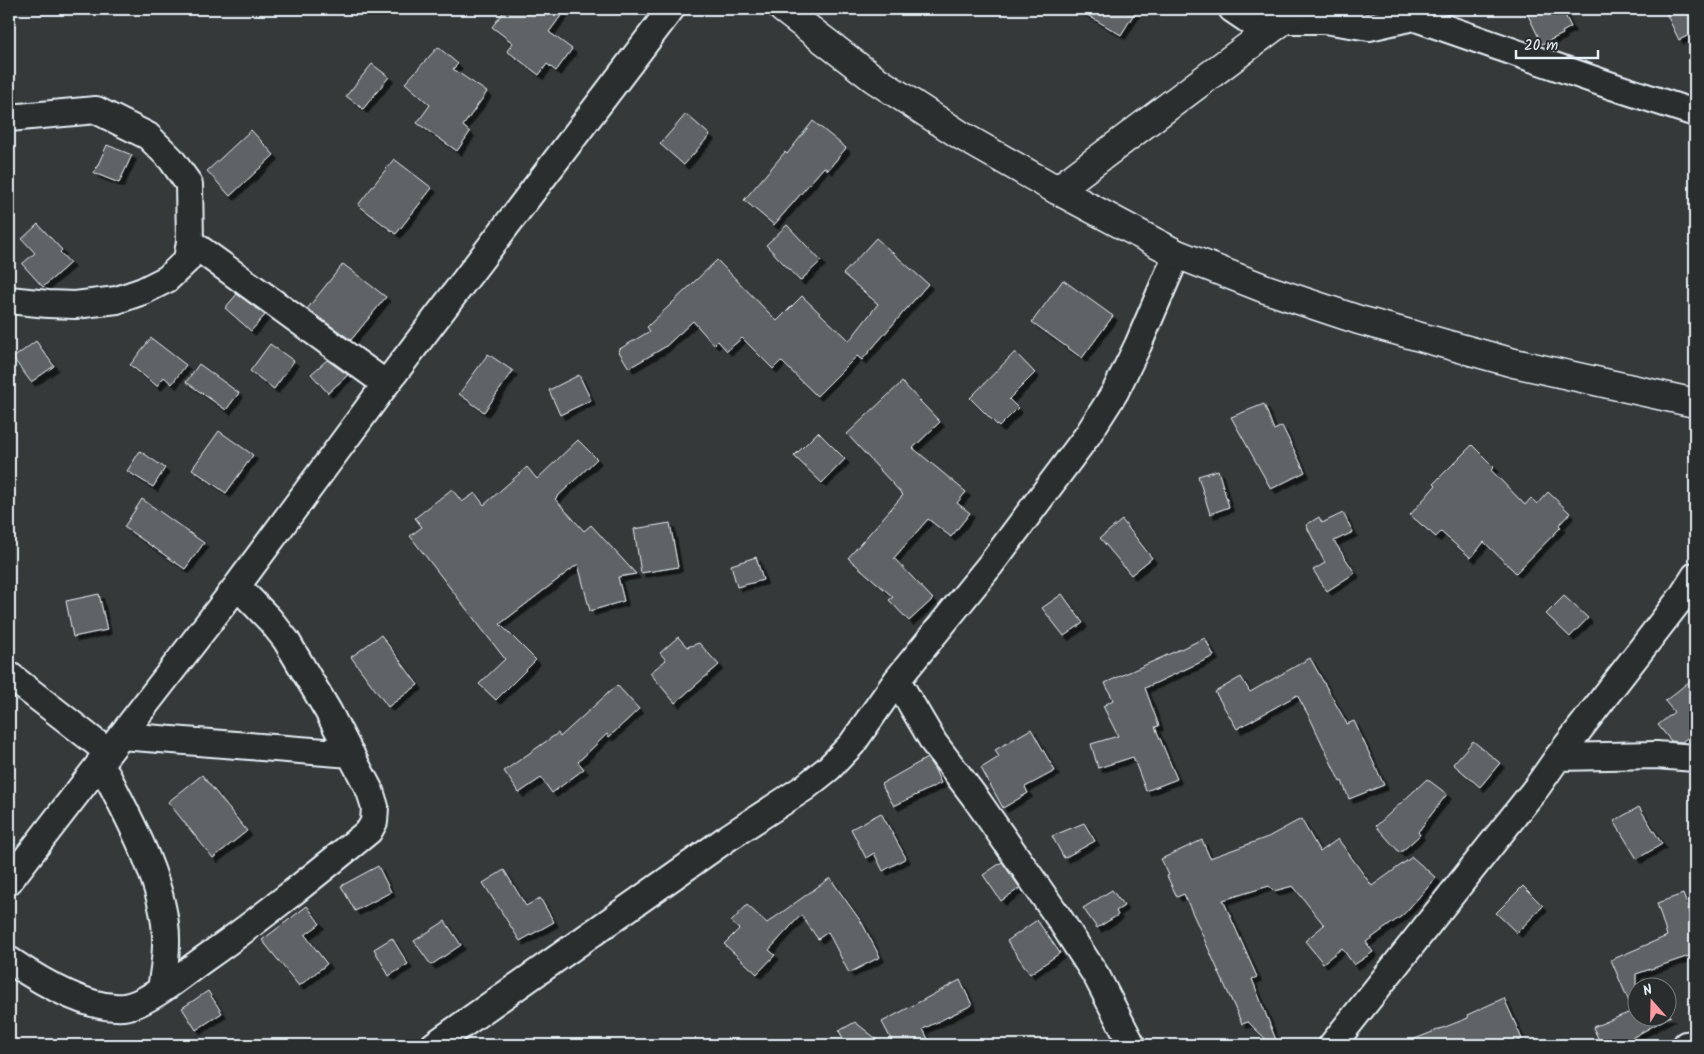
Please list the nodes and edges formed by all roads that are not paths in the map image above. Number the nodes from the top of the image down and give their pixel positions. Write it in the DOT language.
graph roads {
  1 [pos="671,9"];
  2 [pos="783,9"];
  3 [pos="1232,9"];
  4 [pos="1282,20"];
  5 [pos="1695,112"];
  6 [pos="9,118"];
  7 [pos="1057,190"];
  8 [pos="190,242"];
  9 [pos="1177,254"];
  10 [pos="9,300"];
  11 [pos="386,384"];
  12 [pos="1695,403"];
  13 [pos="1695,576"];
  14 [pos="237,586"];
  15 [pos="9,674"];
  16 [pos="897,680"];
  17 [pos="110,750"];
  18 [pos="351,754"];
  19 [pos="1558,757"];
  20 [pos="1695,758"];
  21 [pos="9,881"];
  22 [pos="9,960"];
  23 [pos="161,990"];
  24 [pos="1695,1044"];
  25 [pos="434,1045"];
  26 [pos="1132,1045"];
  27 [pos="1332,1045"];
  28 [pos="1686,1045"];
  1 -- 11 [label="street"];
  2 -- 7 [label="street"];
  3 -- 4 [label="street"];
  4 -- 5 [label="street"];
  4 -- 7 [label="street"];
  6 -- 8 [label="street"];
  7 -- 9 [label="street"];
  8 -- 10 [label="street"];
  8 -- 11 [label="street"];
  9 -- 12 [label="street"];
  9 -- 16 [label="street"];
  11 -- 14 [label="street"];
  13 -- 19 [label="street"];
  14 -- 17 [label="street"];
  14 -- 18 [label="street"];
  15 -- 17 [label="street"];
  16 -- 25 [label="street"];
  16 -- 26 [label="street"];
  17 -- 18 [label="street"];
  17 -- 21 [label="street"];
  17 -- 23 [label="street"];
  18 -- 23 [label="street"];
  19 -- 20 [label="street"];
  19 -- 27 [label="street"];
  22 -- 23 [label="street"];
  24 -- 28 [label="street"];
}
